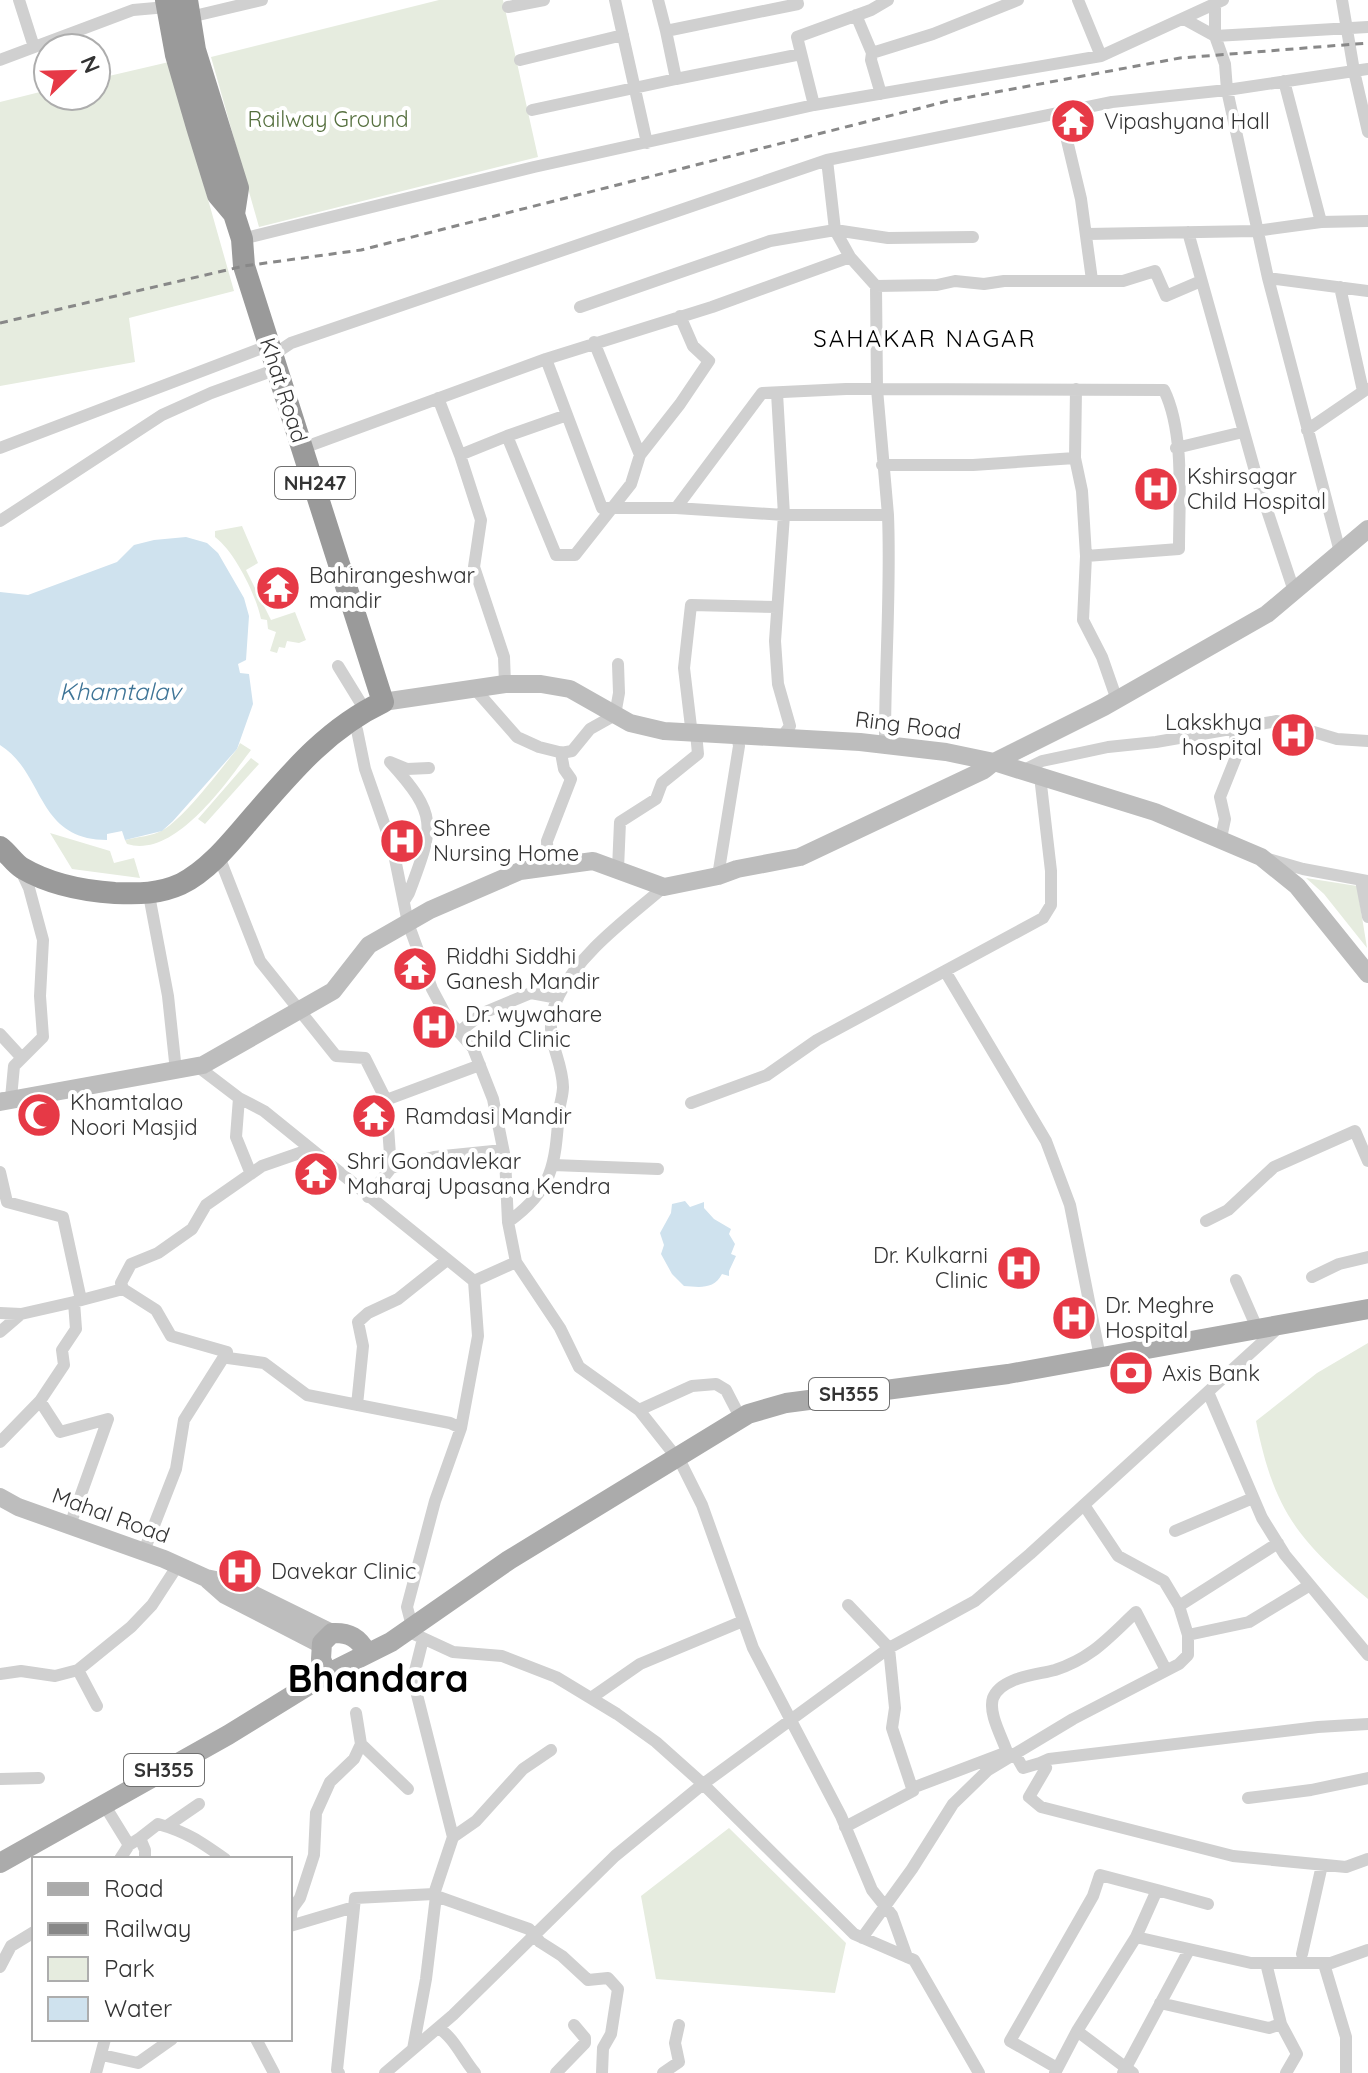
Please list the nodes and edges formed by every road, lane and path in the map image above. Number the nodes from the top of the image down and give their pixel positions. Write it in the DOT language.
graph roads {
  1 [pos="19,0"];
  2 [pos="262,0"];
  3 [pos="544,0"];
  4 [pos="615,0"];
  5 [pos="658,0"];
  6 [pos="797,0"];
  7 [pos="888,0"];
  8 [pos="1018,0"];
  9 [pos="1078,0"];
  10 [pos="1342,0"];
  11 [pos="1219,2"];
  12 [pos="869,5"];
  13 [pos="177,6"];
  14 [pos="508,7"];
  15 [pos="856,15"];
  16 [pos="1184,19"];
  17 [pos="1348,27"];
  18 [pos="1368,27"];
  19 [pos="666,31"];
  20 [pos="74,32"];
  21 [pos="623,35"];
  22 [pos="1215,36"];
  23 [pos="32,41"];
  24 [pos="32,48"];
  25 [pos="872,53"];
  26 [pos="801,54"];
  27 [pos="1101,56"];
  28 [pos="0,60"];
  29 [pos="520,60"];
  30 [pos="1368,69"];
  31 [pos="1354,71"];
  32 [pos="676,79"];
  33 [pos="1284,81"];
  34 [pos="635,89"];
  35 [pos="1227,90"];
  36 [pos="881,94"];
  37 [pos="814,105"];
  38 [pos="532,110"];
  39 [pos="1060,111"];
  40 [pos="1368,132"];
  41 [pos="647,143"];
  42 [pos="827,160"];
  43 [pos="1368,221"];
  44 [pos="1321,222"];
  45 [pos="835,230"];
  46 [pos="1256,231"];
  47 [pos="1188,232"];
  48 [pos="1087,234"];
  49 [pos="973,237"];
  50 [pos="242,239"];
  51 [pos="850,257"];
  52 [pos="1268,278"];
  53 [pos="1092,280"];
  54 [pos="1201,281"];
  55 [pos="876,286"];
  56 [pos="1340,287"];
  57 [pos="1368,291"];
  58 [pos="580,307"];
  59 [pos="680,316"];
  60 [pos="594,342"];
  61 [pos="273,356"];
  62 [pos="546,359"];
  63 [pos="877,389"];
  64 [pos="1076,389"];
  65 [pos="1365,389"];
  66 [pos="777,393"];
  67 [pos="438,398"];
  68 [pos="567,415"];
  69 [pos="1307,430"];
  70 [pos="1243,432"];
  71 [pos="507,436"];
  72 [pos="0,448"];
  73 [pos="303,448"];
  74 [pos="1176,448"];
  75 [pos="460,455"];
  76 [pos="640,455"];
  77 [pos="1075,458"];
  78 [pos="882,465"];
  79 [pos="612,508"];
  80 [pos="676,508"];
  81 [pos="784,515"];
  82 [pos="888,515"];
  83 [pos="0,521"];
  84 [pos="1368,529"];
  85 [pos="1340,552"];
  86 [pos="1086,556"];
  87 [pos="1294,591"];
  88 [pos="777,607"];
  89 [pos="618,664"];
  90 [pos="338,666"];
  91 [pos="505,684"];
  92 [pos="474,688"];
  93 [pos="1117,700"];
  94 [pos="365,711"];
  95 [pos="615,715"];
  96 [pos="1235,728"];
  97 [pos="696,733"];
  98 [pos="737,735"];
  99 [pos="781,738"];
  100 [pos="1368,741"];
  101 [pos="882,744"];
  102 [pos="563,753"];
  103 [pos="390,762"];
  104 [pos="994,762"];
  105 [pos="363,763"];
  106 [pos="429,768"];
  107 [pos="1031,773"];
  108 [pos="1221,838"];
  109 [pos="0,847"];
  110 [pos="218,854"];
  111 [pos="1261,857"];
  112 [pos="9,867"];
  113 [pos="548,867"];
  114 [pos="618,869"];
  115 [pos="718,876"];
  116 [pos="1365,881"];
  117 [pos="664,887"];
  118 [pos="149,895"];
  119 [pos="404,901"];
  120 [pos="1368,917"];
  121 [pos="408,923"];
  122 [pos="945,971"];
  123 [pos="1368,974"];
  124 [pos="558,998"];
  125 [pos="299,1012"];
  126 [pos="459,1032"];
  127 [pos="0,1034"];
  128 [pos="22,1058"];
  129 [pos="480,1065"];
  130 [pos="197,1066"];
  131 [pos="176,1071"];
  132 [pos="239,1098"];
  133 [pos="4,1099"];
  134 [pos="386,1100"];
  135 [pos="691,1103"];
  136 [pos="311,1149"];
  137 [pos="503,1150"];
  138 [pos="1368,1161"];
  139 [pos="553,1165"];
  140 [pos="391,1168"];
  141 [pos="658,1169"];
  142 [pos="0,1172"];
  143 [pos="251,1174"];
  144 [pos="368,1197"];
  145 [pos="1206,1221"];
  146 [pos="508,1222"];
  147 [pos="1368,1257"];
  148 [pos="447,1260"];
  149 [pos="516,1262"];
  150 [pos="1312,1277"];
  151 [pos="1236,1280"];
  152 [pos="474,1281"];
  153 [pos="123,1289"];
  154 [pos="78,1301"];
  155 [pos="1368,1309"];
  156 [pos="0,1313"];
  157 [pos="21,1314"];
  158 [pos="1284,1323"];
  159 [pos="1257,1328"];
  160 [pos="0,1332"];
  161 [pos="227,1352"];
  162 [pos="1100,1357"];
  163 [pos="1208,1392"];
  164 [pos="40,1401"];
  165 [pos="357,1405"];
  166 [pos="639,1410"];
  167 [pos="741,1419"];
  168 [pos="461,1428"];
  169 [pos="0,1442"];
  170 [pos="677,1458"];
  171 [pos="0,1497"];
  172 [pos="1253,1498"];
  173 [pos="1084,1505"];
  174 [pos="70,1525"];
  175 [pos="1175,1531"];
  176 [pos="1278,1543"];
  177 [pos="144,1551"];
  178 [pos="178,1565"];
  179 [pos="1310,1585"];
  180 [pos="848,1605"];
  181 [pos="1179,1606"];
  182 [pos="743,1621"];
  183 [pos="417,1633"];
  184 [pos="1188,1635"];
  185 [pos="327,1639"];
  186 [pos="889,1648"];
  187 [pos="367,1653"];
  188 [pos="1368,1655"];
  189 [pos="78,1670"];
  190 [pos="1166,1670"];
  191 [pos="0,1674"];
  192 [pos="327,1674"];
  193 [pos="591,1698"];
  194 [pos="97,1706"];
  195 [pos="356,1713"];
  196 [pos="789,1720"];
  197 [pos="1368,1724"];
  198 [pos="361,1744"];
  199 [pos="551,1750"];
  200 [pos="1011,1753"];
  201 [pos="1040,1763"];
  202 [pos="39,1778"];
  203 [pos="1368,1778"];
  204 [pos="0,1779"];
  205 [pos="703,1784"];
  206 [pos="408,1789"];
  207 [pos="913,1791"];
  208 [pos="1248,1798"];
  209 [pos="199,1804"];
  210 [pos="105,1806"];
  211 [pos="167,1826"];
  212 [pos="845,1827"];
  213 [pos="453,1837"];
  214 [pos="135,1842"];
  215 [pos="122,1857"];
  216 [pos="145,1857"];
  217 [pos="222,1857"];
  218 [pos="1368,1859"];
  219 [pos="0,1863"];
  220 [pos="1322,1865"];
  221 [pos="1157,1890"];
  222 [pos="435,1895"];
  223 [pos="293,1901"];
  224 [pos="1208,1904"];
  225 [pos="354,1907"];
  226 [pos="886,1907"];
  227 [pos="292,1924"];
  228 [pos="32,1933"];
  229 [pos="535,1936"];
  230 [pos="1136,1937"];
  231 [pos="862,1938"];
  232 [pos="16,1943"];
  233 [pos="32,1948"];
  234 [pos="1189,1950"];
  235 [pos="1368,1950"];
  236 [pos="1302,1954"];
  237 [pos="907,1957"];
  238 [pos="1266,1963"];
  239 [pos="1324,1964"];
  240 [pos="0,1967"];
  241 [pos="1160,2003"];
  242 [pos="1281,2024"];
  243 [pos="574,2025"];
  244 [pos="679,2025"];
  245 [pos="438,2028"];
  246 [pos="1077,2031"];
  247 [pos="105,2041"];
  248 [pos="169,2041"];
  249 [pos="257,2041"];
  250 [pos="413,2049"];
  251 [pos="102,2055"];
  252 [pos="1056,2070"];
  253 [pos="1127,2071"];
  254 [pos="601,2072"];
  255 [pos="96,2073"];
  256 [pos="274,2073"];
  257 [pos="339,2073"];
  258 [pos="385,2073"];
  259 [pos="475,2073"];
  260 [pos="556,2073"];
  261 [pos="663,2073"];
  262 [pos="979,2073"];
  263 [pos="1286,2073"];
  264 [pos="1346,2073"];
  1 -- 23 [label="street"];
  2 -- 13 [label="street"];
  3 -- 14 [label="street"];
  4 -- 21 [label="street"];
  5 -- 19 [label="street"];
  6 -- 19 [label="street"];
  7 -- 12 [label="street"];
  8 -- 25 [label="street"];
  9 -- 27 [label="street"];
  10 -- 17 [label="street"];
  11 -- 16 [label="street"];
  11 -- 22 [label="street"];
  12 -- 15 [label="street"];
  13 -- 20 [label="street"];
  13 -- 50 [label="highway, Khat Road / NH247"];
  15 -- 25 [label="street"];
  15 -- 26 [label="street"];
  16 -- 22 [label="street"];
  16 -- 27 [label="street"];
  17 -- 18 [label="street"];
  17 -- 22 [label="street"];
  17 -- 31 [label="street"];
  19 -- 32 [label="street"];
  21 -- 29 [label="street"];
  21 -- 34 [label="street"];
  22 -- 35 [label="street"];
  24 -- 28 [label="street"];
  25 -- 36 [label="street"];
  26 -- 32 [label="street"];
  26 -- 37 [label="street"];
  27 -- 36 [label="street"];
  30 -- 31 [label="street"];
  31 -- 33 [label="street"];
  31 -- 40 [label="street"];
  32 -- 34 [label="street"];
  33 -- 35 [label="street"];
  33 -- 44 [label="street"];
  34 -- 38 [label="street"];
  34 -- 41 [label="street"];
  35 -- 39 [label="street"];
  35 -- 46 [label="street"];
  36 -- 37 [label="street"];
  37 -- 41 [label="street"];
  39 -- 42 [label="street"];
  39 -- 48 [label="street"];
  41 -- 50 [label="street"];
  42 -- 45 [label="street"];
  42 -- 61 [label="street"];
  43 -- 44 [label="street"];
  44 -- 46 [label="street"];
  45 -- 49 [label="street"];
  45 -- 51 [label="street"];
  45 -- 58 [label="street"];
  46 -- 47 [label="street"];
  46 -- 52 [label="street"];
  47 -- 48 [label="street"];
  47 -- 54 [label="street"];
  48 -- 53 [label="street"];
  50 -- 61 [label="highway, Khat Road / NH247"];
  51 -- 55 [label="street"];
  51 -- 59 [label="street"];
  52 -- 56 [label="street"];
  52 -- 69 [label="street"];
  53 -- 54 [label="street"];
  53 -- 55 [label="street"];
  54 -- 70 [label="street"];
  55 -- 63 [label="street"];
  56 -- 57 [label="street"];
  56 -- 65 [label="street"];
  59 -- 60 [label="street"];
  59 -- 76 [label="street"];
  60 -- 62 [label="street"];
  60 -- 76 [label="street"];
  61 -- 72 [label="street"];
  61 -- 73 [label="highway, Khat Road / NH247"];
  61 -- 83 [label="street"];
  62 -- 67 [label="street"];
  62 -- 68 [label="street"];
  63 -- 64 [label="street"];
  63 -- 66 [label="street"];
  63 -- 78 [label="street"];
  64 -- 74 [label="street"];
  64 -- 77 [label="street"];
  65 -- 69 [label="street"];
  66 -- 80 [label="street"];
  66 -- 81 [label="street"];
  67 -- 73 [label="street"];
  67 -- 75 [label="street"];
  68 -- 71 [label="street"];
  68 -- 79 [label="street"];
  69 -- 85 [label="street"];
  70 -- 74 [label="street"];
  70 -- 87 [label="street"];
  71 -- 75 [label="street"];
  71 -- 79 [label="street"];
  73 -- 94 [label="highway, Khat Road / NH247"];
  74 -- 86 [label="street"];
  75 -- 91 [label="street"];
  76 -- 79 [label="street"];
  77 -- 78 [label="street"];
  77 -- 86 [label="street"];
  78 -- 82 [label="street"];
  79 -- 80 [label="street"];
  80 -- 81 [label="street"];
  81 -- 82 [label="street"];
  81 -- 88 [label="street"];
  82 -- 101 [label="street"];
  84 -- 85 [label="street"];
  85 -- 87 [label="street"];
  86 -- 93 [label="street"];
  87 -- 93 [label="street"];
  88 -- 97 [label="street"];
  88 -- 99 [label="street"];
  89 -- 95 [label="street"];
  90 -- 94 [label="street"];
  91 -- 92 [label="street, Ring Road"];
  91 -- 95 [label="street, Ring Road"];
  92 -- 94 [label="street, Ring Road"];
  92 -- 102 [label="street"];
  93 -- 104 [label="street"];
  94 -- 105 [label="street"];
  94 -- 110 [label="highway"];
  95 -- 97 [label="street, Ring Road"];
  95 -- 102 [label="street"];
  96 -- 100 [label="street"];
  96 -- 107 [label="street"];
  96 -- 108 [label="street"];
  97 -- 98 [label="street, Ring Road"];
  97 -- 114 [label="street"];
  98 -- 99 [label="street, Ring Road"];
  98 -- 115 [label="street"];
  99 -- 101 [label="street, Ring Road"];
  101 -- 104 [label="street, Ring Road"];
  102 -- 113 [label="street"];
  103 -- 105 [label="street"];
  103 -- 106 [label="street"];
  103 -- 119 [label="street"];
  104 -- 107 [label="street, Ring Road"];
  104 -- 115 [label="street"];
  105 -- 119 [label="street"];
  107 -- 108 [label="street, Ring Road"];
  107 -- 122 [label="street"];
  108 -- 111 [label="street, Ring Road"];
  109 -- 112 [label="highway"];
  110 -- 118 [label="highway"];
  110 -- 125 [label="street"];
  111 -- 116 [label="street"];
  111 -- 123 [label="street, Ring Road"];
  112 -- 118 [label="highway"];
  112 -- 128 [label="street"];
  113 -- 114 [label="street"];
  113 -- 121 [label="street"];
  114 -- 117 [label="street"];
  115 -- 117 [label="street"];
  116 -- 120 [label="street"];
  117 -- 124 [label="street"];
  118 -- 131 [label="street"];
  119 -- 121 [label="street"];
  121 -- 125 [label="street"];
  121 -- 126 [label="street"];
  122 -- 135 [label="street"];
  122 -- 162 [label="street"];
  124 -- 126 [label="street"];
  124 -- 139 [label="street"];
  125 -- 130 [label="street"];
  125 -- 134 [label="street"];
  126 -- 129 [label="street"];
  127 -- 128 [label="street"];
  128 -- 133 [label="street"];
  129 -- 134 [label="street"];
  129 -- 137 [label="street"];
  130 -- 131 [label="street"];
  130 -- 132 [label="street"];
  131 -- 133 [label="street"];
  132 -- 136 [label="street"];
  132 -- 143 [label="street"];
  134 -- 140 [label="street"];
  136 -- 143 [label="street"];
  136 -- 144 [label="street"];
  137 -- 140 [label="street"];
  137 -- 146 [label="street"];
  138 -- 145 [label="street"];
  139 -- 141 [label="street"];
  139 -- 146 [label="street"];
  140 -- 144 [label="street"];
  142 -- 154 [label="street"];
  143 -- 153 [label="street"];
  144 -- 148 [label="street"];
  146 -- 149 [label="street"];
  147 -- 150 [label="street"];
  148 -- 152 [label="street"];
  148 -- 165 [label="street"];
  149 -- 152 [label="street"];
  149 -- 166 [label="street"];
  151 -- 159 [label="street"];
  152 -- 168 [label="street"];
  153 -- 154 [label="street"];
  153 -- 161 [label="street"];
  154 -- 157 [label="street"];
  154 -- 164 [label="street"];
  155 -- 158 [label="main road, SH355"];
  156 -- 157 [label="street"];
  157 -- 160 [label="street"];
  158 -- 159 [label="main road, SH355"];
  158 -- 163 [label="street"];
  159 -- 162 [label="main road, SH355"];
  161 -- 165 [label="street"];
  161 -- 177 [label="street"];
  162 -- 167 [label="main road, SH355"];
  163 -- 172 [label="street"];
  163 -- 173 [label="street"];
  164 -- 169 [label="street"];
  164 -- 174 [label="street"];
  165 -- 168 [label="street"];
  166 -- 167 [label="street"];
  166 -- 170 [label="street"];
  167 -- 170 [label="main road, SH355"];
  168 -- 183 [label="street"];
  170 -- 182 [label="street"];
  170 -- 183 [label="main road, SH355"];
  171 -- 174 [label="street, Mahal Road"];
  172 -- 175 [label="street"];
  172 -- 176 [label="street"];
  173 -- 181 [label="street"];
  173 -- 186 [label="street"];
  174 -- 177 [label="street, Mahal Road"];
  176 -- 179 [label="street"];
  176 -- 181 [label="street"];
  177 -- 178 [label="street, Mahal Road"];
  178 -- 185 [label="street, Mahal Road"];
  178 -- 189 [label="street"];
  179 -- 184 [label="street"];
  179 -- 188 [label="street"];
  180 -- 186 [label="street"];
  181 -- 184 [label="street"];
  182 -- 193 [label="street"];
  182 -- 196 [label="street"];
  183 -- 187 [label="main road, SH355"];
  183 -- 193 [label="street"];
  183 -- 213 [label="street"];
  184 -- 190 [label="street"];
  185 -- 187 [label="main road"];
  185 -- 192 [label="main road"];
  186 -- 196 [label="street"];
  186 -- 207 [label="street"];
  187 -- 192 [label="main road, SH355"];
  189 -- 191 [label="street"];
  189 -- 194 [label="street"];
  190 -- 200 [label="street"];
  190 -- 200 [label="street"];
  192 -- 210 [label="main road, SH355"];
  193 -- 205 [label="street"];
  195 -- 198 [label="street"];
  196 -- 205 [label="street"];
  196 -- 212 [label="street"];
  197 -- 201 [label="street"];
  198 -- 206 [label="street"];
  198 -- 223 [label="street"];
  199 -- 213 [label="street"];
  200 -- 201 [label="street"];
  200 -- 207 [label="street"];
  200 -- 226 [label="street"];
  201 -- 220 [label="street"];
  202 -- 204 [label="street"];
  203 -- 208 [label="street"];
  205 -- 229 [label="street"];
  205 -- 231 [label="street"];
  207 -- 212 [label="street"];
  209 -- 211 [label="street"];
  210 -- 214 [label="street"];
  210 -- 219 [label="main road, SH355"];
  211 -- 214 [label="street"];
  211 -- 217 [label="street"];
  212 -- 226 [label="street"];
  213 -- 222 [label="street"];
  214 -- 215 [label="street"];
  214 -- 216 [label="street"];
  218 -- 220 [label="street"];
  220 -- 236 [label="street"];
  221 -- 224 [label="street"];
  221 -- 230 [label="street"];
  221 -- 252 [label="street"];
  222 -- 225 [label="street"];
  222 -- 229 [label="street"];
  222 -- 250 [label="street"];
  225 -- 227 [label="street"];
  225 -- 257 [label="street"];
  226 -- 231 [label="street"];
  226 -- 237 [label="street"];
  228 -- 232 [label="street"];
  229 -- 245 [label="street"];
  229 -- 254 [label="street"];
  230 -- 234 [label="street"];
  230 -- 246 [label="street"];
  231 -- 237 [label="street"];
  232 -- 233 [label="street"];
  232 -- 240 [label="street"];
  234 -- 238 [label="street"];
  234 -- 241 [label="street"];
  235 -- 239 [label="street"];
  237 -- 262 [label="street"];
  238 -- 239 [label="street"];
  238 -- 242 [label="street"];
  239 -- 264 [label="street"];
  241 -- 242 [label="street"];
  241 -- 253 [label="street"];
  242 -- 263 [label="street"];
  243 -- 260 [label="street"];
  244 -- 261 [label="street"];
  245 -- 250 [label="street"];
  245 -- 259 [label="street"];
  246 -- 252 [label="street"];
  246 -- 253 [label="street"];
  247 -- 251 [label="street"];
  248 -- 251 [label="street"];
  249 -- 256 [label="street"];
  250 -- 258 [label="street"];
  251 -- 255 [label="street"];
}
